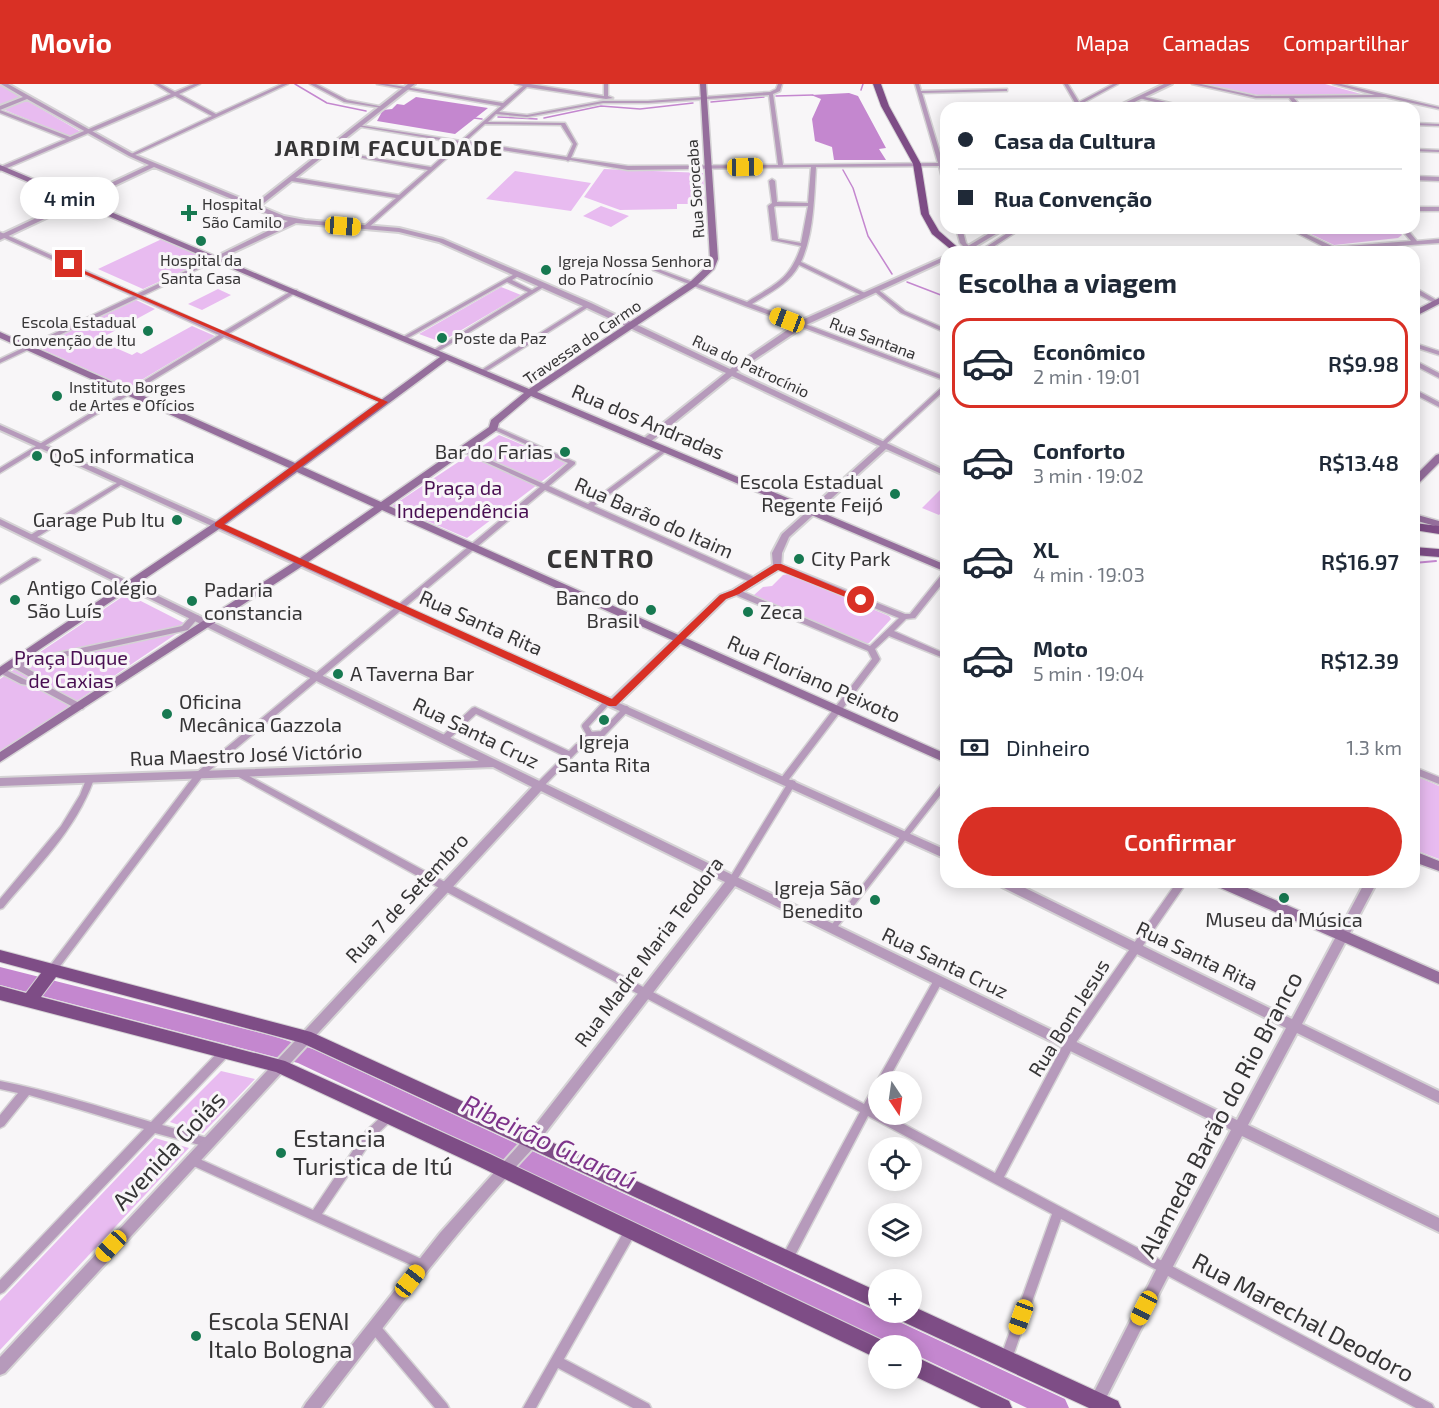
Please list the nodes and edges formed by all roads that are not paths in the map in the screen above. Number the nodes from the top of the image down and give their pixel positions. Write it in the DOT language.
graph roads {
  1 [pos="4,84"];
  2 [pos="157,84"];
  3 [pos="198,84"];
  4 [pos="286,84"];
  5 [pos="312,84"];
  6 [pos="380,84"];
  7 [pos="412,84"];
  8 [pos="517,84"];
  9 [pos="606,84"];
  10 [pos="703,84"];
  11 [pos="780,84"];
  12 [pos="869,84"];
  13 [pos="877,84"];
  14 [pos="917,84"];
  15 [pos="1066,84"];
  16 [pos="1116,84"];
  17 [pos="1169,84"];
  18 [pos="1194,84"];
  19 [pos="1335,84"];
  20 [pos="527,85"];
  21 [pos="405,89"];
  22 [pos="1005,90"];
  23 [pos="919,92"];
  24 [pos="771,93"];
  25 [pos="176,94"];
  26 [pos="1384,96"];
  27 [pos="28,97"];
  28 [pos="1141,97"];
  29 [pos="606,98"];
  30 [pos="704,98"];
  31 [pos="1291,98"];
  32 [pos="624,100"];
  33 [pos="1077,102"];
  34 [pos="1086,102"];
  35 [pos="1130,102"];
  36 [pos="1161,102"];
  37 [pos="1295,102"];
  38 [pos="1412,102"];
  39 [pos="1420,104"];
  40 [pos="504,105"];
  41 [pos="382,107"];
  42 [pos="1439,108"];
  43 [pos="0,110"];
  44 [pos="496,112"];
  45 [pos="215,116"];
  46 [pos="483,123"];
  47 [pos="1420,124"];
  48 [pos="1439,125"];
  49 [pos="358,126"];
  50 [pos="89,132"];
  51 [pos="71,139"];
  52 [pos="462,143"];
  53 [pos="1420,150"];
  54 [pos="1439,151"];
  55 [pos="326,152"];
  56 [pos="131,155"];
  57 [pos="940,156"];
  58 [pos="568,160"];
  59 [pos="912,164"];
  60 [pos="153,165"];
  61 [pos="814,166"];
  62 [pos="781,167"];
  63 [pos="1,168"];
  64 [pos="709,168"];
  65 [pos="940,168"];
  66 [pos="432,169"];
  67 [pos="291,178"];
  68 [pos="1420,178"];
  69 [pos="1439,179"];
  70 [pos="772,181"];
  71 [pos="400,197"];
  72 [pos="79,200"];
  73 [pos="776,204"];
  74 [pos="811,205"];
  75 [pos="255,207"];
  76 [pos="1420,209"];
  77 [pos="1439,209"];
  78 [pos="294,221"];
  79 [pos="366,227"];
  80 [pos="993,234"];
  81 [pos="1010,234"];
  82 [pos="1302,234"];
  83 [pos="1409,234"];
  84 [pos="2,236"];
  85 [pos="1414,241"];
  86 [pos="1439,241"];
  87 [pos="802,245"];
  88 [pos="940,246"];
  89 [pos="952,246"];
  90 [pos="974,246"];
  91 [pos="991,246"];
  92 [pos="1326,246"];
  93 [pos="1363,246"];
  94 [pos="217,258"];
  95 [pos="940,261"];
  96 [pos="797,262"];
  97 [pos="656,270"];
  98 [pos="518,274"];
  99 [pos="507,280"];
  100 [pos="693,284"];
  101 [pos="544,285"];
  102 [pos="876,290"];
  103 [pos="296,291"];
  104 [pos="533,292"];
  105 [pos="1420,293"];
  106 [pos="865,295"];
  107 [pos="138,296"];
  108 [pos="1437,302"];
  109 [pos="588,305"];
  110 [pos="747,305"];
  111 [pos="1420,312"];
  112 [pos="801,325"];
  113 [pos="630,326"];
  114 [pos="940,328"];
  115 [pos="225,334"];
  116 [pos="0,335"];
  117 [pos="404,338"];
  118 [pos="1420,347"];
  119 [pos="28,348"];
  120 [pos="435,351"];
  121 [pos="1439,353"];
  122 [pos="447,356"];
  123 [pos="0,361"];
  124 [pos="1420,365"];
  125 [pos="483,371"];
  126 [pos="730,373"];
  127 [pos="1439,376"];
  128 [pos="940,377"];
  129 [pos="532,391"];
  130 [pos="940,392"];
  131 [pos="128,393"];
  132 [pos="1420,394"];
  133 [pos="384,402"];
  134 [pos="1439,405"];
  135 [pos="0,427"];
  136 [pos="494,428"];
  137 [pos="646,441"];
  138 [pos="885,445"];
  139 [pos="41,446"];
  140 [pos="666,449"];
  141 [pos="465,451"];
  142 [pos="1439,457"];
  143 [pos="294,468"];
  144 [pos="0,471"];
  145 [pos="940,471"];
  146 [pos="1420,477"];
  147 [pos="122,482"];
  148 [pos="543,487"];
  149 [pos="383,507"];
  150 [pos="588,507"];
  151 [pos="812,512"];
  152 [pos="0,522"];
  153 [pos="1420,522"];
  154 [pos="218,525"];
  155 [pos="1438,529"];
  156 [pos="31,537"];
  157 [pos="469,546"];
  158 [pos="1420,551"];
  159 [pos="1439,553"];
  160 [pos="36,560"];
  161 [pos="300,563"];
  162 [pos="778,566"];
  163 [pos="940,566"];
  164 [pos="753,580"];
  165 [pos="0,582"];
  166 [pos="940,582"];
  167 [pos="129,584"];
  168 [pos="736,592"];
  169 [pos="399,608"];
  170 [pos="195,617"];
  171 [pos="904,617"];
  172 [pos="208,623"];
  173 [pos="888,632"];
  174 [pos="678,640"];
  175 [pos="871,650"];
  176 [pos="940,654"];
  177 [pos="14,664"];
  178 [pos="1,671"];
  179 [pos="315,675"];
  180 [pos="36,684"];
  181 [pos="610,702"];
  182 [pos="80,707"];
  183 [pos="626,709"];
  184 [pos="837,709"];
  185 [pos="590,735"];
  186 [pos="444,739"];
  187 [pos="579,746"];
  188 [pos="570,755"];
  189 [pos="940,756"];
  190 [pos="0,758"];
  191 [pos="494,764"];
  192 [pos="238,773"];
  193 [pos="1420,773"];
  194 [pos="200,774"];
  195 [pos="90,779"];
  196 [pos="1439,781"];
  197 [pos="0,782"];
  198 [pos="788,782"];
  199 [pos="539,786"];
  200 [pos="940,791"];
  201 [pos="906,834"];
  202 [pos="940,852"];
  203 [pos="1420,858"];
  204 [pos="1438,866"];
  205 [pos="732,881"];
  206 [pos="444,886"];
  207 [pos="1014,888"];
  208 [pos="1178,888"];
  209 [pos="1234,888"];
  210 [pos="1368,888"];
  211 [pos="0,905"];
  212 [pos="832,930"];
  213 [pos="1342,936"];
  214 [pos="1136,948"];
  215 [pos="0,956"];
  216 [pos="49,974"];
  217 [pos="1439,978"];
  218 [pos="938,981"];
  219 [pos="0,993"];
  220 [pos="646,993"];
  221 [pos="32,997"];
  222 [pos="1294,1026"];
  223 [pos="302,1040"];
  224 [pos="1069,1044"];
  225 [pos="225,1052"];
  226 [pos="283,1062"];
  227 [pos="887,1071"];
  228 [pos="0,1085"];
  229 [pos="27,1090"];
  230 [pos="1439,1097"];
  231 [pos="868,1104"];
  232 [pos="866,1108"];
  233 [pos="389,1116"];
  234 [pos="0,1123"];
  235 [pos="1239,1128"];
  236 [pos="152,1129"];
  237 [pos="207,1142"];
  238 [pos="528,1144"];
  239 [pos="191,1160"];
  240 [pos="505,1166"];
  241 [pos="998,1179"];
  242 [pos="1058,1212"];
  243 [pos="315,1216"];
  244 [pos="1439,1225"];
  245 [pos="631,1230"];
  246 [pos="787,1258"];
  247 [pos="422,1265"];
  248 [pos="1164,1269"];
  249 [pos="0,1288"];
  250 [pos="868,1296"];
  251 [pos="922,1320"];
  252 [pos="374,1327"];
  253 [pos="868,1344"];
  254 [pos="1006,1359"];
  255 [pos="556,1361"];
  256 [pos="0,1368"];
  257 [pos="922,1370"];
  258 [pos="1100,1406"];
  259 [pos="311,1408"];
  260 [pos="443,1408"];
  261 [pos="529,1408"];
  262 [pos="645,1408"];
  263 [pos="1002,1408"];
  264 [pos="1428,1408"];
  1 -- 27 [label="street, Rua do Patrocínio"];
  2 -- 25 [label="street"];
  3 -- 25 [label="street"];
  4 -- 45 [label="street"];
  5 -- 41 [label="street"];
  6 -- 21 [label="street"];
  7 -- 21 [label="street"];
  8 -- 20 [label="street"];
  9 -- 29 [label="street"];
  10 -- 30 [label="main road, Rua Sorocaba"];
  11 -- 24 [label="street"];
  12 -- 59 [label="main road"];
  13 -- 59 [label="main road"];
  14 -- 23 [label="street"];
  15 -- 33 [label="street"];
  16 -- 34 [label="street"];
  17 -- 28 [label="street"];
  18 -- 31 [label="street"];
  19 -- 26 [label="street"];
  20 -- 29 [label="street"];
  20 -- 40 [label="street"];
  21 -- 40 [label="street"];
  21 -- 41 [label="street"];
  22 -- 23 [label="street"];
  23 -- 57 [label="street"];
  24 -- 30 [label="street"];
  24 -- 62 [label="street"];
  25 -- 45 [label="street"];
  25 -- 50 [label="street"];
  26 -- 31 [label="street"];
  26 -- 38 [label="street"];
  27 -- 43 [label="street"];
  27 -- 50 [label="street, Rua do Patrocínio"];
  28 -- 35 [label="street"];
  28 -- 36 [label="street"];
  29 -- 32 [label="street"];
  30 -- 32 [label="street"];
  30 -- 64 [label="main road, Rua Sorocaba"];
  31 -- 37 [label="street"];
  32 -- 44 [label="street"];
  39 -- 42 [label="street"];
  40 -- 44 [label="street"];
  41 -- 49 [label="street"];
  43 -- 51 [label="street"];
  44 -- 46 [label="street"];
  45 -- 56 [label="street"];
  46 -- 52 [label="street"];
  46 -- 58 [label="street"];
  47 -- 48 [label="street"];
  49 -- 52 [label="street"];
  49 -- 55 [label="street"];
  50 -- 51 [label="street"];
  50 -- 56 [label="street, Rua do Patrocínio"];
  51 -- 63 [label="street"];
  52 -- 58 [label="street"];
  52 -- 66 [label="street"];
  53 -- 54 [label="street"];
  55 -- 66 [label="street"];
  55 -- 67 [label="street"];
  56 -- 60 [label="street, Rua do Patrocínio"];
  58 -- 64 [label="street"];
  59 -- 61 [label="street"];
  59 -- 65 [label="street"];
  59 -- 88 [label="main road"];
  59 -- 89 [label="main road"];
  60 -- 72 [label="street"];
  60 -- 75 [label="street, Rua do Patrocínio"];
  61 -- 62 [label="street"];
  61 -- 74 [label="street"];
  62 -- 64 [label="street"];
  63 -- 72 [label="main road, Rua dos Andradas"];
  64 -- 100 [label="main road, Rua Sorocaba"];
  66 -- 71 [label="street"];
  67 -- 71 [label="street"];
  67 -- 75 [label="street"];
  68 -- 69 [label="street"];
  70 -- 73 [label="street"];
  71 -- 79 [label="street"];
  72 -- 84 [label="street"];
  72 -- 94 [label="main road, Rua dos Andradas"];
  73 -- 74 [label="street"];
  73 -- 87 [label="street"];
  74 -- 87 [label="street"];
  75 -- 78 [label="street, Rua do Patrocínio"];
  76 -- 77 [label="street"];
  78 -- 79 [label="street, Rua do Patrocínio"];
  78 -- 94 [label="street"];
  79 -- 98 [label="street, Rua do Patrocínio"];
  80 -- 90 [label="street"];
  81 -- 91 [label="street"];
  82 -- 92 [label="street"];
  83 -- 85 [label="street"];
  84 -- 107 [label="street"];
  85 -- 86 [label="street"];
  85 -- 93 [label="street"];
  87 -- 96 [label="street"];
  94 -- 103 [label="main road, Rua dos Andradas"];
  94 -- 107 [label="street"];
  95 -- 102 [label="street"];
  96 -- 106 [label="street"];
  96 -- 110 [label="street"];
  97 -- 100 [label="street, Rua Santana"];
  98 -- 99 [label="street"];
  98 -- 101 [label="street, Rua do Patrocínio"];
  99 -- 104 [label="street"];
  99 -- 117 [label="street"];
  100 -- 110 [label="street, Rua Santana"];
  100 -- 113 [label="main road, Travessa do Carmo"];
  101 -- 104 [label="street"];
  101 -- 109 [label="street, Rua do Patrocínio"];
  102 -- 106 [label="street"];
  102 -- 114 [label="street"];
  103 -- 115 [label="street"];
  103 -- 117 [label="main road, Rua dos Andradas"];
  104 -- 120 [label="street"];
  105 -- 108 [label="street"];
  106 -- 112 [label="street"];
  107 -- 115 [label="street"];
  107 -- 119 [label="street"];
  108 -- 111 [label="main road"];
  109 -- 113 [label="street, Rua do Patrocínio"];
  109 -- 125 [label="street"];
  110 -- 112 [label="street, Rua Santana"];
  112 -- 126 [label="street"];
  112 -- 128 [label="street, Rua Santana"];
  113 -- 126 [label="street, Rua do Patrocínio"];
  113 -- 129 [label="main road, Travessa do Carmo"];
  115 -- 131 [label="street"];
  115 -- 133 [label="street"];
  116 -- 119 [label="main road"];
  117 -- 120 [label="main road, Rua dos Andradas"];
  118 -- 121 [label="street"];
  119 -- 123 [label="street"];
  119 -- 131 [label="main road"];
  120 -- 122 [label="main road, Rua dos Andradas"];
  122 -- 125 [label="main road, Rua dos Andradas"];
  122 -- 133 [label="main road"];
  124 -- 127 [label="street"];
  125 -- 129 [label="main road, Rua dos Andradas"];
  126 -- 137 [label="street"];
  126 -- 138 [label="street, Rua do Patrocínio"];
  129 -- 136 [label="main road, Travessa do Carmo"];
  129 -- 137 [label="main road, Rua dos Andradas"];
  130 -- 138 [label="street"];
  131 -- 139 [label="street"];
  131 -- 143 [label="main road"];
  132 -- 134 [label="street"];
  133 -- 143 [label="main road"];
  135 -- 139 [label="street, Rua Santa Rita"];
  136 -- 141 [label="main road"];
  136 -- 148 [label="street"];
  137 -- 140 [label="main road, Rua dos Andradas"];
  138 -- 145 [label="street, Rua do Patrocínio"];
  138 -- 151 [label="street"];
  139 -- 144 [label="street"];
  139 -- 147 [label="street, Rua Santa Rita"];
  140 -- 150 [label="street"];
  140 -- 151 [label="main road, Rua dos Andradas"];
  141 -- 148 [label="street"];
  141 -- 149 [label="main road"];
  142 -- 146 [label="main road"];
  143 -- 149 [label="main road"];
  143 -- 154 [label="main road"];
  147 -- 154 [label="street, Rua Santa Rita"];
  147 -- 156 [label="street"];
  148 -- 150 [label="street, Rua Barão do Itaim"];
  148 -- 157 [label="street"];
  149 -- 157 [label="main road"];
  149 -- 161 [label="main road"];
  150 -- 164 [label="street, Rua Barão do Itaim"];
  151 -- 162 [label="street"];
  151 -- 163 [label="main road, Rua dos Andradas"];
  152 -- 156 [label="street"];
  153 -- 155 [label="main road"];
  154 -- 161 [label="street, Rua Santa Rita"];
  154 -- 167 [label="main road"];
  156 -- 167 [label="street"];
  157 -- 169 [label="street"];
  157 -- 174 [label="main road, Rua Floriano Peixoto"];
  158 -- 159 [label="main road"];
  160 -- 165 [label="street"];
  161 -- 169 [label="street, Rua Santa Rita"];
  161 -- 172 [label="main road"];
  162 -- 164 [label="street"];
  162 -- 171 [label="street"];
  164 -- 168 [label="street"];
  166 -- 171 [label="street"];
  167 -- 170 [label="street"];
  167 -- 177 [label="main road"];
  168 -- 174 [label="street"];
  168 -- 175 [label="street"];
  169 -- 179 [label="street"];
  169 -- 181 [label="street, Rua Santa Rita"];
  170 -- 172 [label="street"];
  170 -- 177 [label="street"];
  171 -- 173 [label="street"];
  172 -- 179 [label="street, Rua Santa Cruz"];
  172 -- 182 [label="main road"];
  173 -- 175 [label="street"];
  173 -- 176 [label="street"];
  174 -- 181 [label="street"];
  174 -- 184 [label="main road, Rua Floriano Peixoto"];
  175 -- 184 [label="street, Rua Madre Maria Teodora"];
  177 -- 178 [label="main road"];
  177 -- 180 [label="street"];
  178 -- 180 [label="street"];
  179 -- 186 [label="street, Rua Santa Cruz"];
  179 -- 194 [label="street"];
  180 -- 182 [label="street"];
  181 -- 183 [label="street, Rua Santa Rita"];
  181 -- 185 [label="street"];
  182 -- 190 [label="main road"];
  183 -- 185 [label="street"];
  183 -- 198 [label="street, Rua Santa Rita"];
  184 -- 189 [label="main road, Rua Floriano Peixoto"];
  184 -- 198 [label="street, Rua Madre Maria Teodora"];
  185 -- 187 [label="street"];
  186 -- 188 [label="street"];
  186 -- 191 [label="street, Rua Santa Cruz"];
  187 -- 188 [label="street"];
  188 -- 199 [label="street"];
  191 -- 192 [label="street, Rua Maestro José Victório"];
  191 -- 199 [label="street, Rua Santa Cruz"];
  192 -- 194 [label="street, Rua Maestro José Victório"];
  192 -- 206 [label="street, Rua Marechal Deodoro"];
  193 -- 196 [label="street"];
  194 -- 195 [label="street, Rua Maestro José Victório"];
  194 -- 216 [label="street"];
  195 -- 197 [label="street, Rua Maestro José Victório"];
  195 -- 211 [label="street"];
  198 -- 201 [label="street, Rua Santa Rita"];
  198 -- 205 [label="street, Rua Madre Maria Teodora"];
  199 -- 205 [label="street, Rua Santa Cruz"];
  199 -- 206 [label="street, Rua 7 de Setembro"];
  200 -- 201 [label="street"];
  201 -- 202 [label="street, Rua Santa Rita"];
  201 -- 212 [label="street"];
  203 -- 204 [label="main road"];
  205 -- 212 [label="street, Rua Santa Cruz"];
  205 -- 220 [label="street, Rua Madre Maria Teodora"];
  206 -- 220 [label="street, Rua Marechal Deodoro"];
  206 -- 223 [label="street, Rua 7 de Setembro"];
  207 -- 214 [label="street, Rua Santa Rita"];
  208 -- 214 [label="street, Rua Bom Jesus"];
  209 -- 213 [label="main road"];
  210 -- 213 [label="street, Alameda Barão do Rio Branco"];
  212 -- 218 [label="street, Rua Santa Cruz"];
  213 -- 217 [label="main road"];
  213 -- 222 [label="street, Alameda Barão do Rio Branco"];
  214 -- 222 [label="street, Rua Santa Rita"];
  214 -- 224 [label="street, Rua Bom Jesus"];
  215 -- 216 [label="main road"];
  216 -- 221 [label="main road"];
  216 -- 223 [label="main road"];
  218 -- 224 [label="street, Rua Santa Cruz"];
  218 -- 227 [label="street"];
  219 -- 221 [label="main road"];
  220 -- 232 [label="street, Rua Marechal Deodoro"];
  220 -- 238 [label="street, Rua Madre Maria Teodora"];
  221 -- 225 [label="main road"];
  222 -- 230 [label="street, Rua Santa Rita"];
  222 -- 235 [label="street, Alameda Barão do Rio Branco"];
  223 -- 226 [label="street, Avenida Goiás"];
  223 -- 238 [label="main road"];
  224 -- 235 [label="street, Rua Santa Cruz"];
  224 -- 241 [label="street, Rua Bom Jesus"];
  225 -- 226 [label="main road"];
  225 -- 236 [label="street, Avenida Goiás"];
  226 -- 233 [label="main road"];
  226 -- 237 [label="street, Avenida Goiás"];
  228 -- 229 [label="street"];
  229 -- 234 [label="street"];
  229 -- 236 [label="street"];
  231 -- 232 [label="street"];
  232 -- 241 [label="street, Rua Marechal Deodoro"];
  232 -- 246 [label="street"];
  233 -- 240 [label="main road"];
  233 -- 243 [label="street"];
  235 -- 244 [label="street, Rua Santa Cruz"];
  235 -- 248 [label="street, Alameda Barão do Rio Branco"];
  236 -- 237 [label="street"];
  236 -- 249 [label="street, Avenida Goiás"];
  237 -- 239 [label="street, Avenida Goiás"];
  238 -- 240 [label="street, Rua Madre Maria Teodora"];
  238 -- 246 [label="main road"];
  239 -- 243 [label="street"];
  239 -- 256 [label="street, Avenida Goiás"];
  240 -- 245 [label="main road"];
  240 -- 247 [label="street"];
  241 -- 242 [label="street, Rua Marechal Deodoro"];
  242 -- 248 [label="street, Rua Marechal Deodoro"];
  242 -- 254 [label="street"];
  243 -- 247 [label="street"];
  245 -- 253 [label="main road"];
  245 -- 255 [label="street"];
  246 -- 250 [label="main road"];
  247 -- 252 [label="street"];
  248 -- 258 [label="street, Alameda Barão do Rio Branco"];
  248 -- 264 [label="street, Rua Marechal Deodoro"];
  251 -- 254 [label="main road"];
  252 -- 259 [label="street"];
  252 -- 260 [label="street"];
  254 -- 258 [label="main road"];
  255 -- 261 [label="street"];
  255 -- 262 [label="street"];
  257 -- 263 [label="main road"];
}
